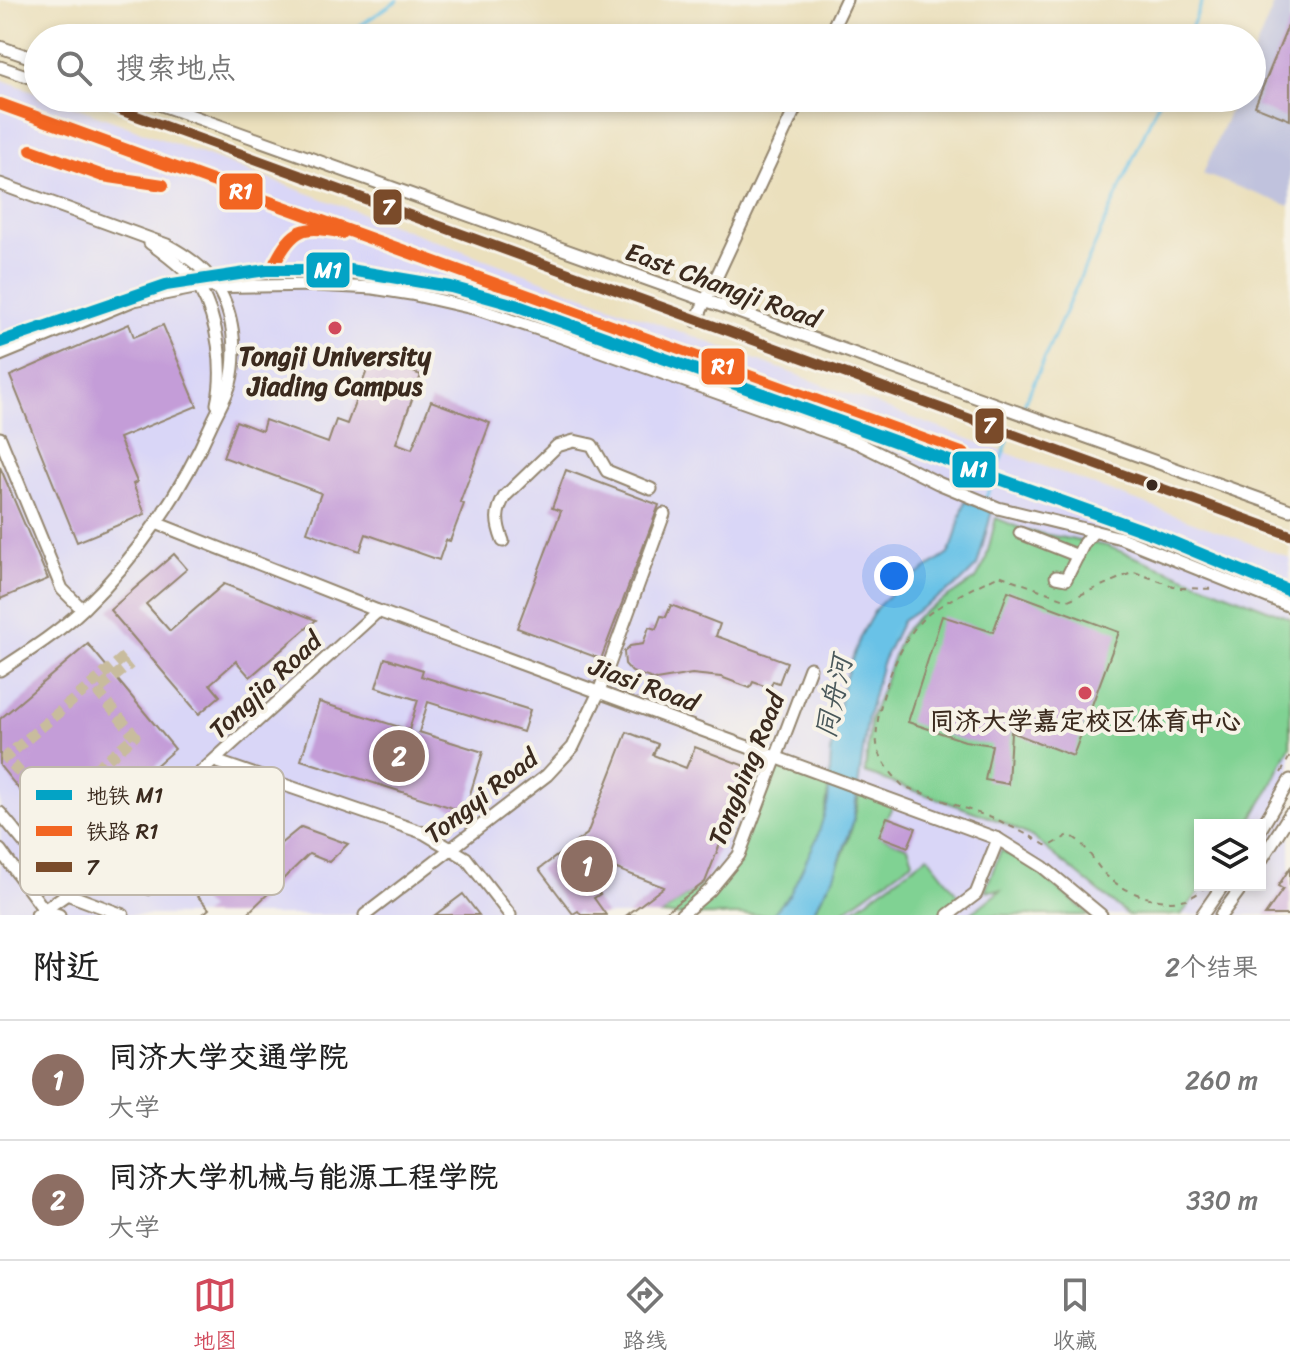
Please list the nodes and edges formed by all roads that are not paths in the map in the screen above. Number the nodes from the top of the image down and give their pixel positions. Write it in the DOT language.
graph roads {
  1 [pos="846,0"];
  2 [pos="835,24"];
  3 [pos="0,47"];
  4 [pos="24,55"];
  5 [pos="0,67"];
  6 [pos="24,75"];
  7 [pos="125,112"];
  8 [pos="181,112"];
  9 [pos="793,112"];
  10 [pos="0,184"];
  11 [pos="139,234"];
  12 [pos="216,285"];
  13 [pos="199,287"];
  14 [pos="705,301"];
  15 [pos="696,321"];
  16 [pos="0,355"];
  17 [pos="213,421"];
  18 [pos="0,438"];
  19 [pos="651,489"];
  20 [pos="1290,510"];
  21 [pos="664,514"];
  22 [pos="156,523"];
  23 [pos="1094,531"];
  24 [pos="1020,533"];
  25 [pos="1290,535"];
  26 [pos="503,541"];
  27 [pos="1078,556"];
  28 [pos="1056,577"];
  29 [pos="1290,606"];
  30 [pos="82,609"];
  31 [pos="378,611"];
  32 [pos="810,668"];
  33 [pos="0,670"];
  34 [pos="599,692"];
  35 [pos="778,756"];
  36 [pos="215,761"];
  37 [pos="208,767"];
  38 [pos="232,767"];
  39 [pos="1290,780"];
  40 [pos="284,785"];
  41 [pos="1278,802"];
  42 [pos="1290,812"];
  43 [pos="0,813"];
  44 [pos="1266,821"];
  45 [pos="20,837"];
  46 [pos="998,839"];
  47 [pos="451,847"];
  48 [pos="0,850"];
  49 [pos="1266,852"];
  50 [pos="20,881"];
  51 [pos="1219,891"];
  52 [pos="1239,891"];
  53 [pos="29,895"];
  54 [pos="66,895"];
  55 [pos="70,895"];
  56 [pos="41,913"];
  57 [pos="59,915"];
  58 [pos="123,915"];
  59 [pos="365,915"];
  60 [pos="510,915"];
  61 [pos="681,915"];
  62 [pos="948,915"];
  63 [pos="1101,915"];
  64 [pos="1202,915"];
  65 [pos="1221,915"];
  1 -- 2 [label="street"];
  3 -- 4 [label="street"];
  5 -- 6 [label="street"];
  7 -- 15 [label="street, East Changji Road"];
  8 -- 14 [label="street, East Changji Road"];
  9 -- 14 [label="street"];
  10 -- 11 [label="street"];
  11 -- 12 [label="street"];
  11 -- 13 [label="street"];
  12 -- 13 [label="street"];
  12 -- 17 [label="street"];
  12 -- 23 [label="street"];
  13 -- 16 [label="street"];
  13 -- 17 [label="street"];
  14 -- 15 [label="street"];
  14 -- 20 [label="street, East Changji Road"];
  15 -- 25 [label="street, East Changji Road"];
  17 -- 22 [label="street"];
  18 -- 30 [label="street"];
  19 -- 26 [label="street"];
  21 -- 34 [label="street, Tongyi Road"];
  22 -- 30 [label="street"];
  22 -- 31 [label="street, Jiasi Road"];
  23 -- 27 [label="street"];
  23 -- 29 [label="street"];
  24 -- 27 [label="street"];
  27 -- 28 [label="street"];
  30 -- 33 [label="street"];
  31 -- 34 [label="street, Jiasi Road"];
  31 -- 36 [label="street, Tongjia Road"];
  32 -- 35 [label="street, Tongbing Road"];
  34 -- 35 [label="street, Jiasi Road"];
  34 -- 47 [label="street, Tongyi Road"];
  35 -- 46 [label="street, Jiasi Road"];
  35 -- 61 [label="street, Tongbing Road"];
  36 -- 37 [label="street, Tongjia Road"];
  36 -- 38 [label="street"];
  39 -- 41 [label="street"];
  40 -- 47 [label="street"];
  41 -- 42 [label="street"];
  41 -- 44 [label="street"];
  42 -- 49 [label="street"];
  43 -- 45 [label="street"];
  46 -- 62 [label="street"];
  46 -- 63 [label="street, Jiasi Road"];
  47 -- 59 [label="street, Tongyi Road"];
  47 -- 60 [label="street"];
  48 -- 50 [label="street"];
  51 -- 64 [label="street"];
  52 -- 65 [label="street"];
  53 -- 56 [label="street"];
  54 -- 56 [label="street, Tongjia Road"];
  55 -- 58 [label="street"];
  56 -- 57 [label="street"];
}
